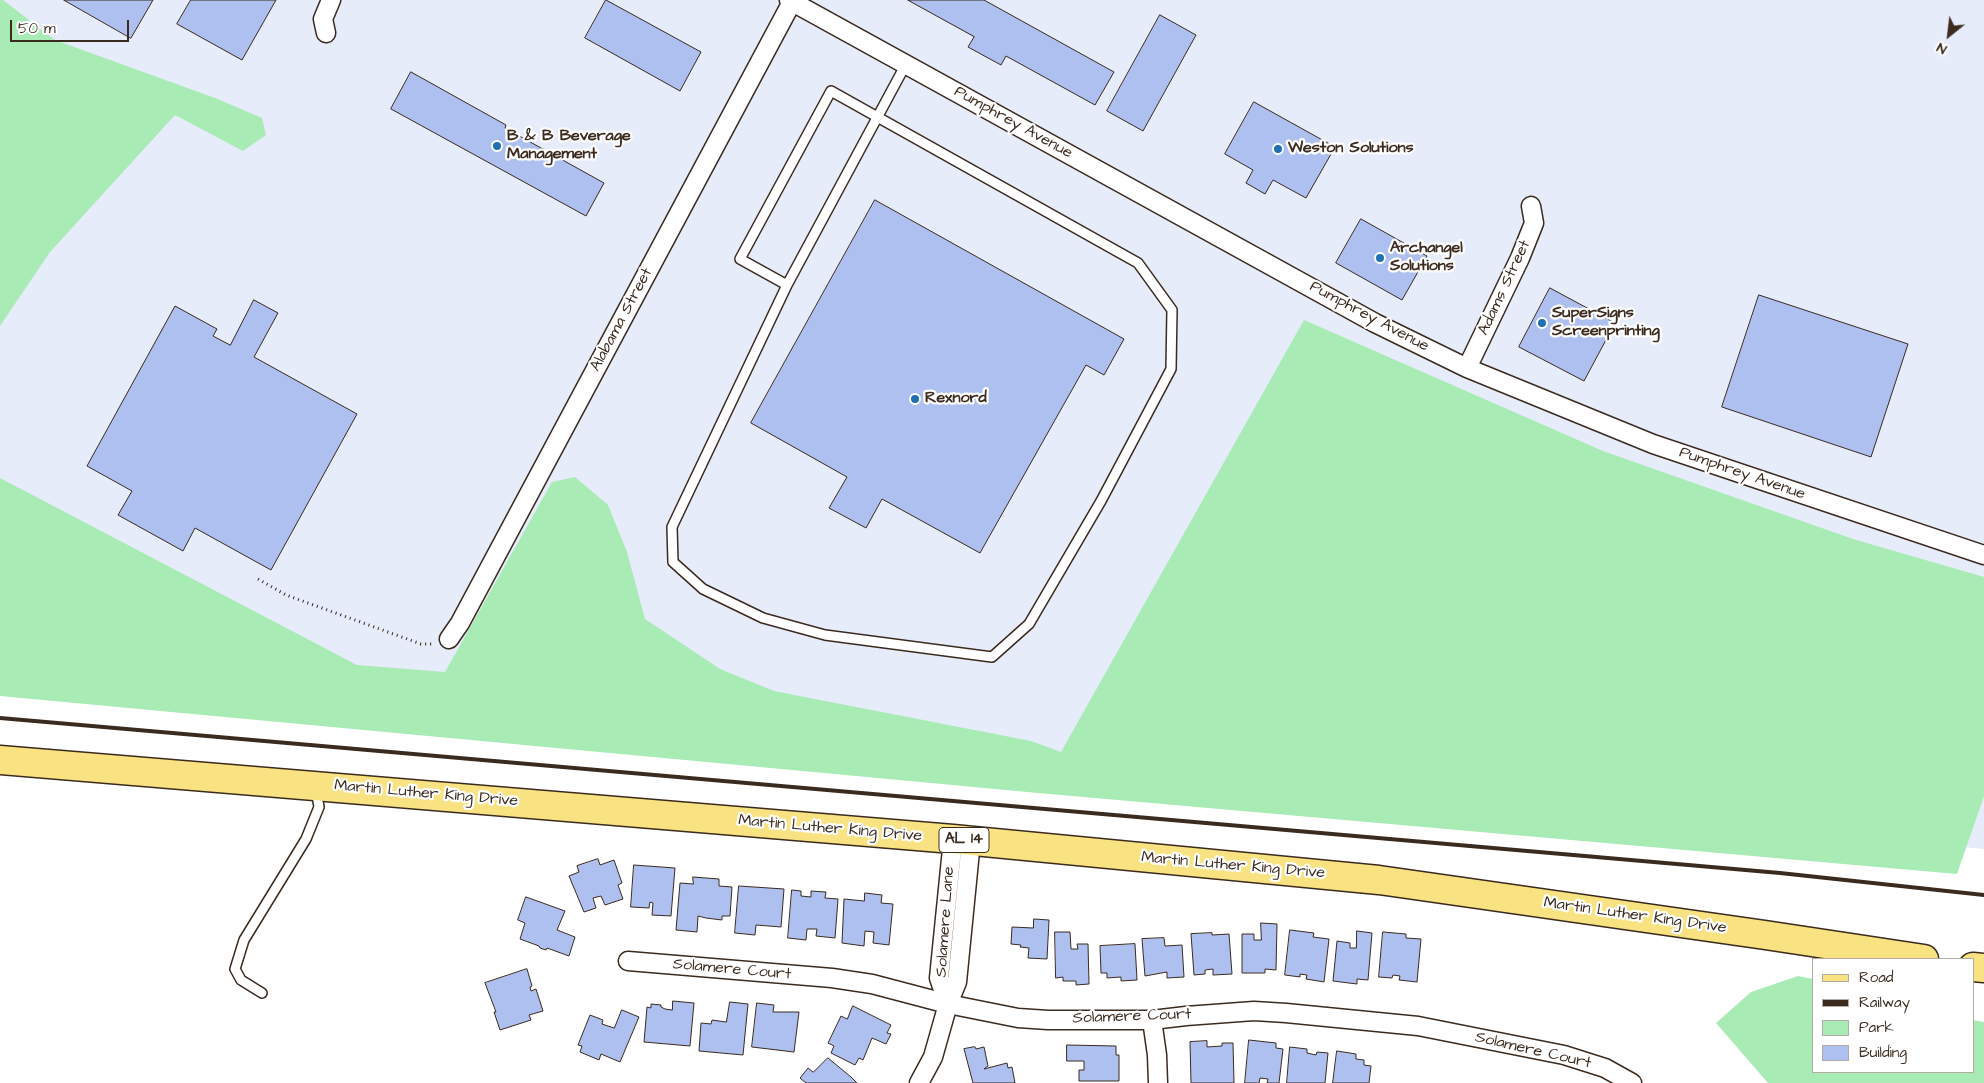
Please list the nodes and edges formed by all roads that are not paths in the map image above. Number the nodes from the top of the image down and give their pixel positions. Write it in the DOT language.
graph roads {
  1 [pos="331,0"];
  2 [pos="791,1"];
  3 [pos="326,33"];
  4 [pos="906,64"];
  5 [pos="876,117"];
  6 [pos="1531,206"];
  7 [pos="787,285"];
  8 [pos="1467,368"];
  9 [pos="1984,555"];
  10 [pos="449,639"];
  11 [pos="0,760"];
  12 [pos="316,785"];
  13 [pos="962,840"];
  14 [pos="1918,958"];
  15 [pos="628,961"];
  16 [pos="262,993"];
  17 [pos="948,1004"];
  18 [pos="1152,1020"];
  19 [pos="919,1083"];
  20 [pos="1158,1083"];
  21 [pos="1632,1083"];
  1 -- 3 [label="street"];
  2 -- 4 [label="street, Pumphrey Avenue"];
  2 -- 10 [label="street, Alabama Street"];
  4 -- 5 [label="lane"];
  4 -- 8 [label="street, Pumphrey Avenue"];
  5 -- 7 [label="lane"];
  5 -- 7 [label="lane"];
  5 -- 7 [label="lane"];
  6 -- 8 [label="street, Adams Street"];
  8 -- 9 [label="street, Pumphrey Avenue"];
  11 -- 12 [label="main road, Martin Luther King Drive / AL 14"];
  12 -- 13 [label="main road, Martin Luther King Drive / AL 14"];
  12 -- 16 [label="lane"];
  13 -- 14 [label="main road, Martin Luther King Drive / AL 14"];
  13 -- 17 [label="street, Solamere Lane"];
  15 -- 17 [label="street, Solamere Court"];
  17 -- 18 [label="street, Solamere Court"];
  17 -- 19 [label="street, Solamere Lane"];
  18 -- 20 [label="street"];
  18 -- 21 [label="street, Solamere Court"];
}
